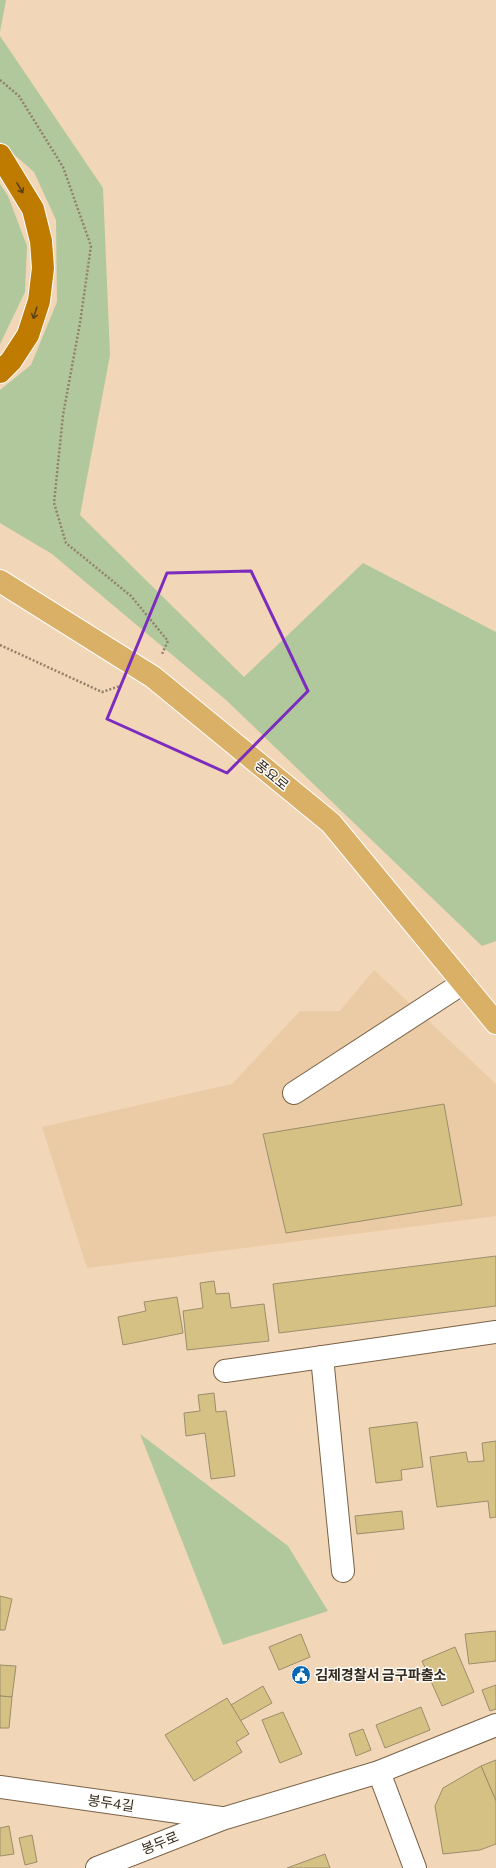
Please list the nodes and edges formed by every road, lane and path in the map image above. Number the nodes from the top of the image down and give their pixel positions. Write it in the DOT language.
graph roads {
  1 [pos="0,80"];
  2 [pos="0,155"];
  3 [pos="0,372"];
  4 [pos="0,581"];
  5 [pos="0,645"];
  6 [pos="153,677"];
  7 [pos="463,983"];
  8 [pos="496,1023"];
  9 [pos="294,1093"];
  10 [pos="496,1332"];
  11 [pos="322,1357"];
  12 [pos="225,1371"];
  13 [pos="343,1571"];
  14 [pos="496,1725"];
  15 [pos="379,1772"];
  16 [pos="0,1787"];
  17 [pos="222,1819"];
  18 [pos="97,1868"];
  19 [pos="415,1868"];
  1 -- 6 [label="path"];
  2 -- 3 [label="highway, one-way"];
  4 -- 6 [label="main road, 풍요로"];
  5 -- 6 [label="path"];
  6 -- 7 [label="main road, 풍요로"];
  7 -- 8 [label="main road, 풍요로"];
  7 -- 9 [label="street"];
  10 -- 11 [label="street"];
  11 -- 12 [label="street"];
  11 -- 13 [label="street"];
  14 -- 15 [label="street, 봉두로"];
  15 -- 17 [label="street, 봉두로"];
  15 -- 19 [label="street"];
  16 -- 17 [label="street, 봉두4길"];
  17 -- 18 [label="street, 봉두로"];
}
